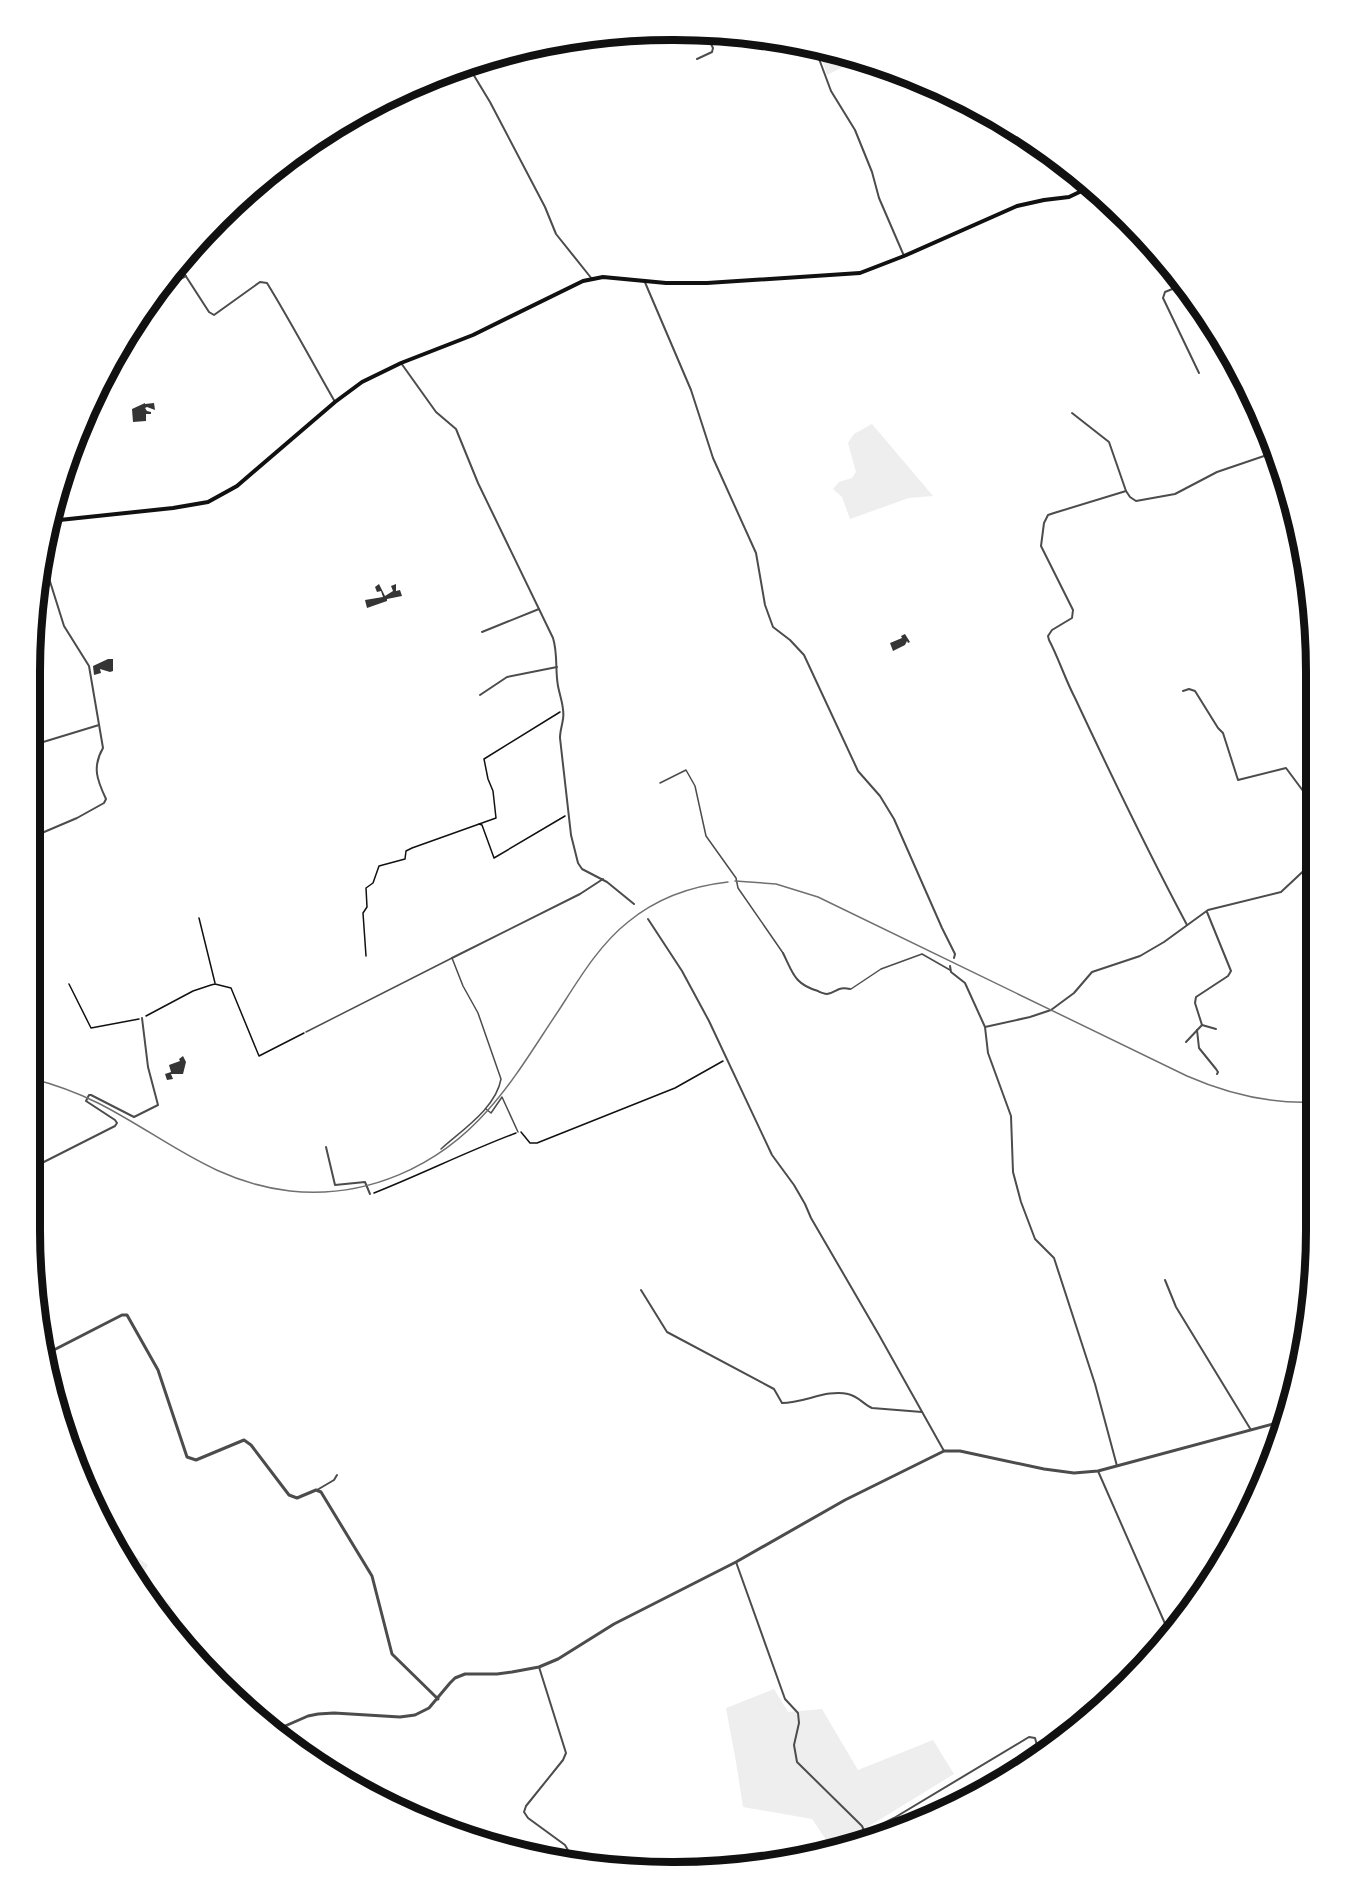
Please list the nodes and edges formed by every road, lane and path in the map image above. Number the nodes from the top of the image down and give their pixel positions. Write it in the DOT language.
graph roads {
  1 [pos="710,42"];
  2 [pos="697,58"];
  3 [pos="819,58"];
  4 [pos="473,73"];
  5 [pos="1082,191"];
  6 [pos="904,256"];
  7 [pos="184,272"];
  8 [pos="186,276"];
  9 [pos="592,279"];
  10 [pos="644,280"];
  11 [pos="177,281"];
  12 [pos="1175,288"];
  13 [pos="401,363"];
  14 [pos="1199,373"];
  15 [pos="335,402"];
  16 [pos="1072,413"];
  17 [pos="1266,456"];
  18 [pos="1126,491"];
  19 [pos="60,520"];
  20 [pos="48,576"];
  21 [pos="539,609"];
  22 [pos="482,632"];
  23 [pos="556,667"];
  24 [pos="1183,691"];
  25 [pos="480,695"];
  26 [pos="563,710"];
  27 [pos="99,725"];
  28 [pos="40,743"];
  29 [pos="660,783"];
  30 [pos="1306,795"];
  31 [pos="568,814"];
  32 [pos="478,824"];
  33 [pos="40,834"];
  34 [pos="1306,869"];
  35 [pos="603,879"];
  36 [pos="634,904"];
  37 [pos="1206,911"];
  38 [pos="200,918"];
  39 [pos="648,919"];
  40 [pos="1187,925"];
  41 [pos="783,953"];
  42 [pos="366,956"];
  43 [pos="452,958"];
  44 [pos="954,958"];
  45 [pos="950,966"];
  46 [pos="950,970"];
  47 [pos="69,984"];
  48 [pos="215,984"];
  49 [pos="850,989"];
  50 [pos="142,1018"];
  51 [pos="1202,1025"];
  52 [pos="985,1027"];
  53 [pos="1216,1029"];
  54 [pos="1197,1030"];
  55 [pos="306,1032"];
  56 [pos="1186,1042"];
  57 [pos="726,1059"];
  58 [pos="1217,1074"];
  59 [pos="485,1109"];
  60 [pos="518,1132"];
  61 [pos="326,1147"];
  62 [pos="441,1149"];
  63 [pos="40,1164"];
  64 [pos="370,1194"];
  65 [pos="1165,1280"];
  66 [pos="641,1290"];
  67 [pos="53,1351"];
  68 [pos="922,1412"];
  69 [pos="1275,1424"];
  70 [pos="1251,1430"];
  71 [pos="944,1451"];
  72 [pos="1117,1466"];
  73 [pos="1098,1471"];
  74 [pos="337,1475"];
  75 [pos="317,1491"];
  76 [pos="736,1562"];
  77 [pos="1166,1625"];
  78 [pos="538,1667"];
  79 [pos="438,1700"];
  80 [pos="283,1727"];
  81 [pos="1037,1746"];
  82 [pos="871,1830"];
  83 [pos="866,1832"];
  84 [pos="569,1852"];
  1 -- 2 [label="street"];
  3 -- 6 [label="street"];
  4 -- 9 [label="street"];
  5 -- 6 [label="main road"];
  6 -- 10 [label="main road"];
  7 -- 8 [label="street"];
  8 -- 11 [label="street"];
  8 -- 15 [label="street"];
  9 -- 10 [label="main road"];
  9 -- 13 [label="main road"];
  10 -- 44 [label="street"];
  12 -- 14 [label="street"];
  13 -- 15 [label="main road"];
  13 -- 21 [label="street"];
  15 -- 19 [label="main road"];
  16 -- 18 [label="street"];
  17 -- 18 [label="street"];
  18 -- 40 [label="street"];
  20 -- 27 [label="street"];
  21 -- 22 [label="street"];
  21 -- 23 [label="street"];
  23 -- 25 [label="street"];
  23 -- 26 [label="street"];
  24 -- 30 [label="street"];
  26 -- 31 [label="street"];
  26 -- 32 [label="path"];
  27 -- 28 [label="street"];
  27 -- 33 [label="street"];
  29 -- 41 [label="lane"];
  31 -- 32 [label="path"];
  31 -- 35 [label="street"];
  32 -- 42 [label="path"];
  34 -- 37 [label="street"];
  35 -- 36 [label="street"];
  35 -- 43 [label="street"];
  37 -- 40 [label="street"];
  37 -- 51 [label="street"];
  38 -- 48 [label="path"];
  39 -- 57 [label="street"];
  40 -- 52 [label="street"];
  41 -- 49 [label="street"];
  43 -- 55 [label="lane"];
  43 -- 59 [label="lane"];
  45 -- 46 [label="street"];
  46 -- 49 [label="lane"];
  46 -- 52 [label="street"];
  47 -- 50 [label="path"];
  48 -- 50 [label="path"];
  48 -- 55 [label="path"];
  50 -- 63 [label="street"];
  51 -- 53 [label="street"];
  51 -- 54 [label="street"];
  52 -- 72 [label="street"];
  54 -- 56 [label="street"];
  54 -- 58 [label="street"];
  57 -- 60 [label="path"];
  57 -- 68 [label="street"];
  59 -- 60 [label="lane"];
  59 -- 62 [label="lane"];
  60 -- 64 [label="path"];
  61 -- 64 [label="street"];
  65 -- 70 [label="street"];
  66 -- 68 [label="street"];
  67 -- 75 [label="street"];
  68 -- 71 [label="street"];
  69 -- 70 [label="street"];
  70 -- 72 [label="street"];
  71 -- 73 [label="street"];
  71 -- 76 [label="street"];
  72 -- 73 [label="street"];
  73 -- 77 [label="street"];
  74 -- 75 [label="street"];
  75 -- 79 [label="street"];
  76 -- 78 [label="street"];
  76 -- 83 [label="street"];
  78 -- 79 [label="street"];
  78 -- 84 [label="street"];
  79 -- 80 [label="street"];
  81 -- 82 [label="street"];
}
